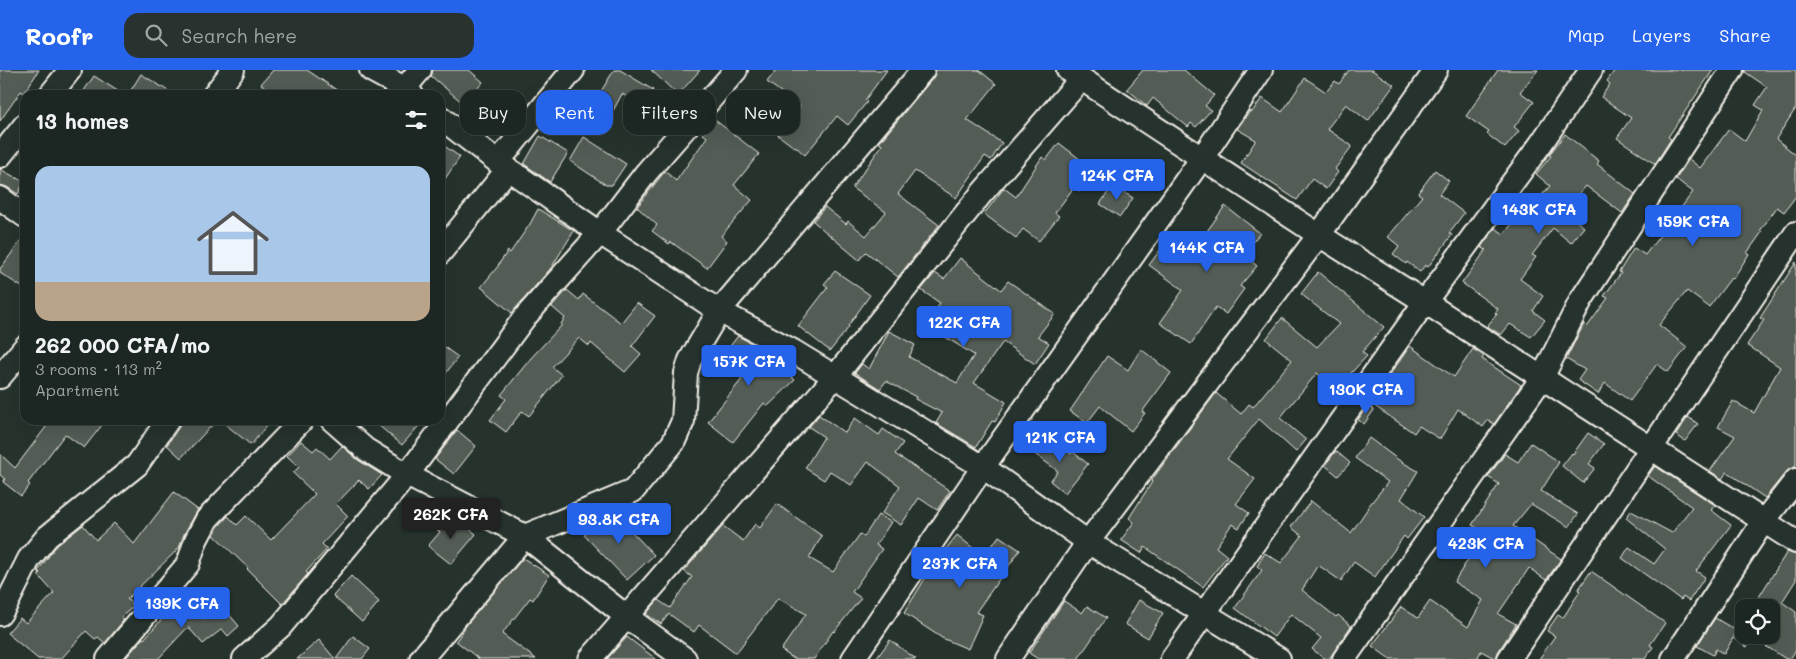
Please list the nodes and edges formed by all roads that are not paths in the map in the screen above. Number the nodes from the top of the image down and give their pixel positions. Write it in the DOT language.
graph roads {
  1 [pos="70,70"];
  2 [pos="233,70"];
  3 [pos="371,70"];
  4 [pos="420,70"];
  5 [pos="573,70"];
  6 [pos="736,70"];
  7 [pos="923,70"];
  8 [pos="1261,70"];
  9 [pos="1436,70"];
  10 [pos="1591,70"];
  11 [pos="1732,70"];
  12 [pos="1074,74"];
  13 [pos="54,90"];
  14 [pos="218,90"];
  15 [pos="401,90"];
  16 [pos="407,90"];
  17 [pos="445,121"];
  18 [pos="20,131"];
  19 [pos="0,156"];
  20 [pos="1202,158"];
  21 [pos="503,165"];
  22 [pos="0,198"];
  23 [pos="20,212"];
  24 [pos="600,233"];
  25 [pos="1796,233"];
  26 [pos="1319,235"];
  27 [pos="445,245"];
  28 [pos="1425,302"];
  29 [pos="719,311"];
  30 [pos="20,353"];
  31 [pos="0,377"];
  32 [pos="834,378"];
  33 [pos="1542,378"];
  34 [pos="445,424"];
  35 [pos="165,425"];
  36 [pos="297,425"];
  37 [pos="338,425"];
  38 [pos="444,425"];
  39 [pos="1650,448"];
  40 [pos="983,467"];
  41 [pos="407,475"];
  42 [pos="1796,480"];
  43 [pos="1764,522"];
  44 [pos="525,536"];
  45 [pos="1088,542"];
  46 [pos="1796,542"];
  47 [pos="1205,613"];
  48 [pos="0,614"];
  49 [pos="627,617"];
  50 [pos="108,659"];
  51 [pos="244,659"];
  52 [pos="421,659"];
  53 [pos="590,659"];
  54 [pos="685,659"];
  55 [pos="853,659"];
  56 [pos="1008,659"];
  57 [pos="1172,659"];
  58 [pos="1280,659"];
  59 [pos="1344,659"];
  60 [pos="1509,659"];
  61 [pos="1673,659"];
  1 -- 13 [label="street"];
  2 -- 14 [label="street"];
  3 -- 15 [label="street"];
  4 -- 16 [label="street"];
  5 -- 21 [label="street"];
  6 -- 24 [label="street"];
  7 -- 29 [label="street"];
  8 -- 20 [label="street"];
  9 -- 26 [label="street"];
  10 -- 28 [label="street"];
  11 -- 33 [label="street"];
  12 -- 20 [label="street"];
  12 -- 32 [label="street"];
  17 -- 21 [label="street"];
  18 -- 19 [label="street"];
  20 -- 26 [label="street"];
  20 -- 40 [label="street"];
  21 -- 24 [label="street"];
  21 -- 27 [label="street"];
  22 -- 23 [label="street"];
  24 -- 29 [label="street"];
  24 -- 34 [label="street"];
  25 -- 39 [label="street"];
  26 -- 28 [label="street"];
  26 -- 45 [label="street"];
  28 -- 33 [label="street"];
  28 -- 47 [label="street"];
  29 -- 32 [label="street"];
  29 -- 44 [label="street"];
  30 -- 31 [label="street"];
  32 -- 40 [label="street"];
  32 -- 49 [label="street"];
  33 -- 39 [label="street"];
  33 -- 59 [label="street"];
  35 -- 48 [label="street"];
  36 -- 50 [label="street"];
  37 -- 41 [label="street"];
  38 -- 41 [label="street"];
  39 -- 43 [label="street"];
  39 -- 60 [label="street"];
  40 -- 45 [label="street"];
  40 -- 55 [label="street"];
  41 -- 44 [label="street"];
  41 -- 51 [label="street"];
  42 -- 43 [label="street"];
  43 -- 46 [label="street"];
  43 -- 61 [label="street"];
  44 -- 49 [label="street"];
  44 -- 52 [label="street"];
  45 -- 47 [label="street"];
  45 -- 56 [label="street"];
  47 -- 57 [label="street"];
  47 -- 58 [label="street"];
  49 -- 53 [label="street"];
  49 -- 54 [label="street"];
}
